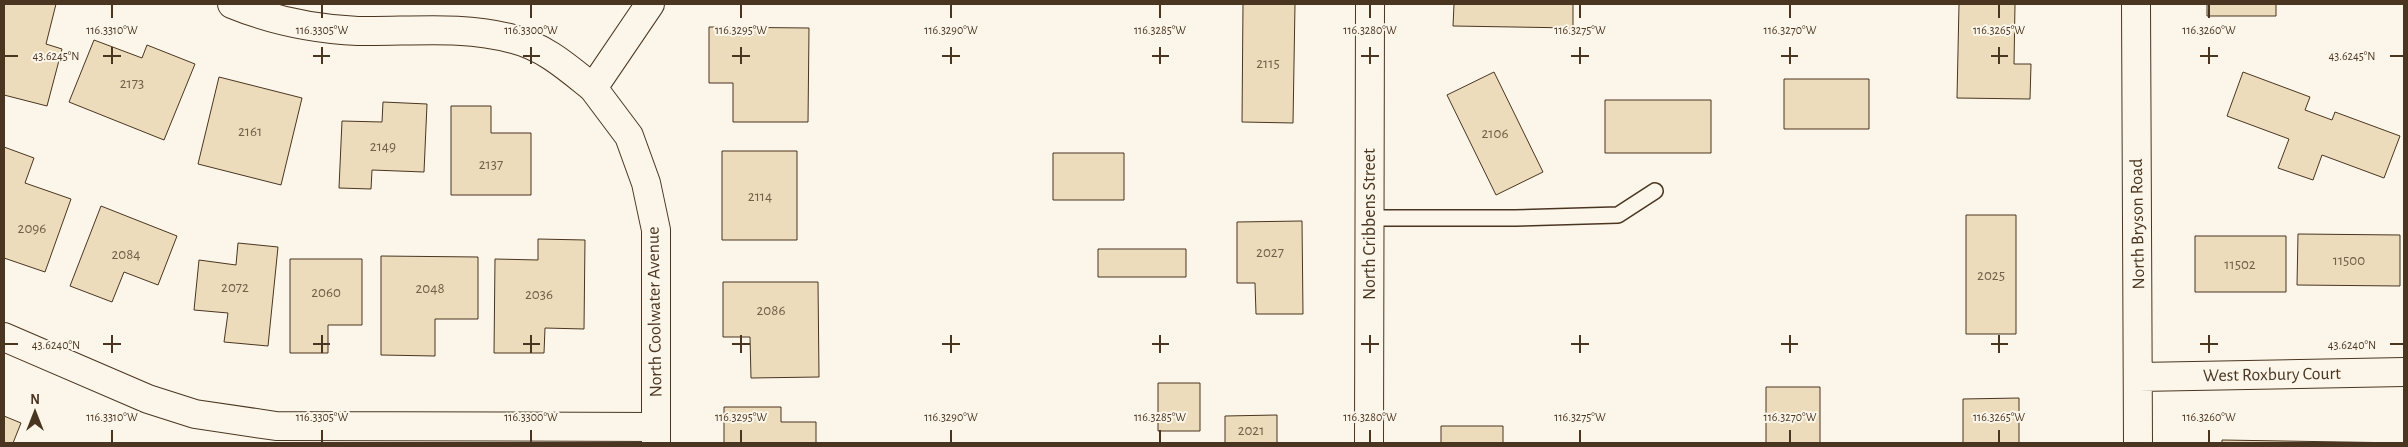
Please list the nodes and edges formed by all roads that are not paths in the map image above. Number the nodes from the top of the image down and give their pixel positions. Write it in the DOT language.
graph roads {
  1 [pos="232,4"];
  2 [pos="650,4"];
  3 [pos="1370,4"];
  4 [pos="2136,4"];
  5 [pos="594,88"];
  6 [pos="1655,191"];
  7 [pos="1370,218"];
  8 [pos="4,337"];
  9 [pos="2404,372"];
  10 [pos="2139,377"];
  11 [pos="656,435"];
  12 [pos="1369,443"];
  13 [pos="2138,443"];
  1 -- 5 [label="street, North Coolwater Avenue"];
  2 -- 5 [label="street"];
  3 -- 7 [label="street, North Cribbens Street"];
  4 -- 10 [label="street, North Bryson Road"];
  5 -- 11 [label="street, North Coolwater Avenue"];
  6 -- 7 [label="lane"];
  7 -- 12 [label="street, North Cribbens Street"];
  8 -- 11 [label="street"];
  9 -- 10 [label="street, West Roxbury Court"];
  10 -- 13 [label="street, North Bryson Road"];
}
